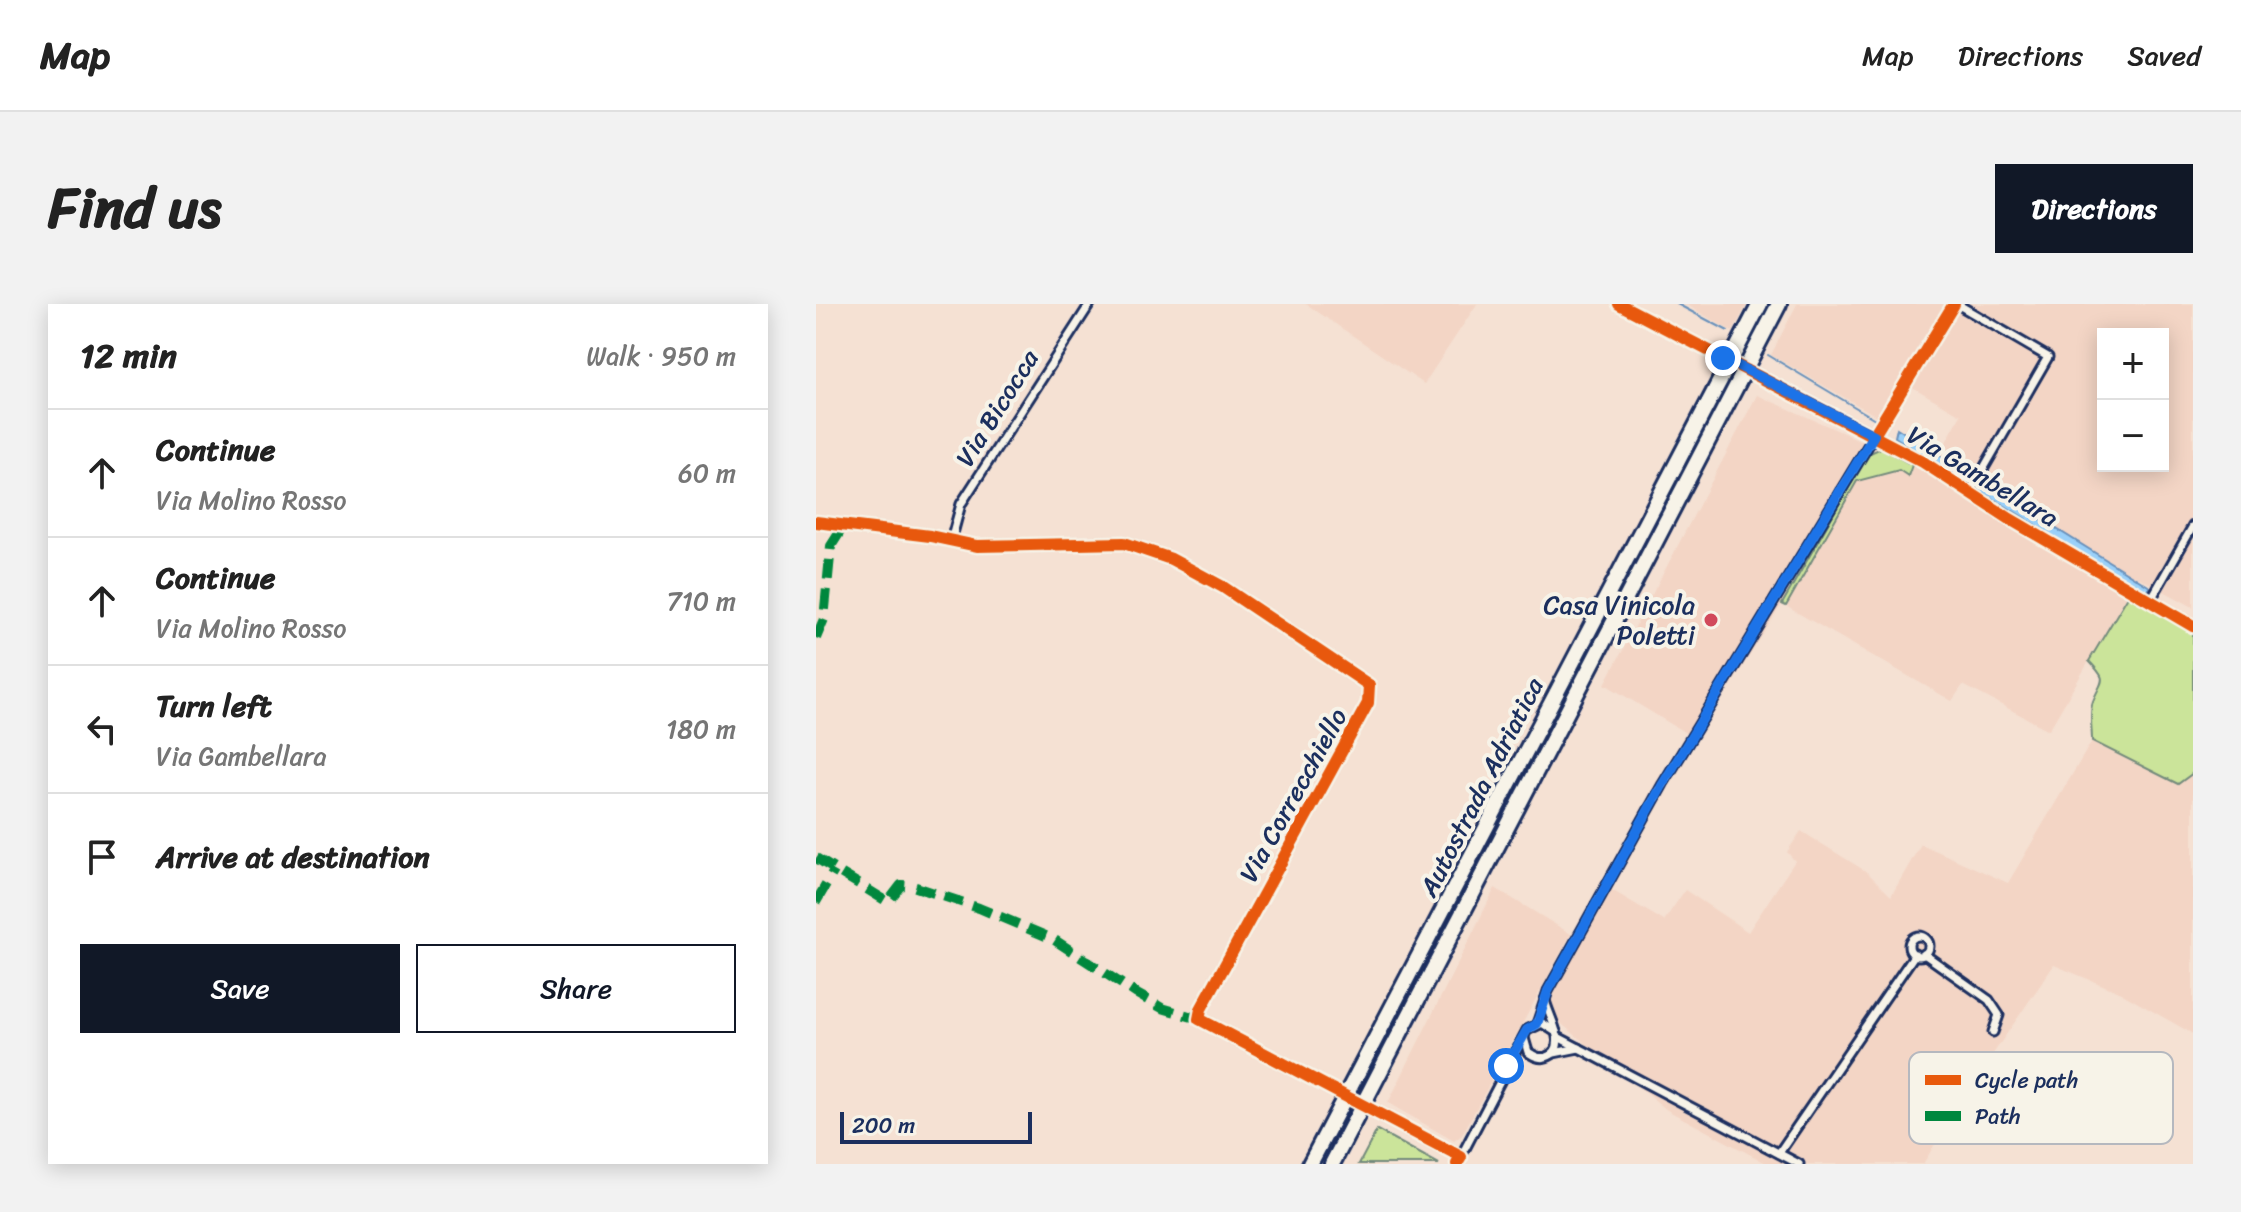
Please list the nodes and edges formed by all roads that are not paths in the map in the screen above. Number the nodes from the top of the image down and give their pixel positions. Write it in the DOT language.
graph roads {
  1 [pos="1090,304"];
  2 [pos="1619,304"];
  3 [pos="1760,304"];
  4 [pos="1779,304"];
  5 [pos="1956,304"];
  6 [pos="1874,435"];
  7 [pos="1970,492"];
  8 [pos="816,522"];
  9 [pos="2193,526"];
  10 [pos="951,541"];
  11 [pos="2150,601"];
  12 [pos="2193,626"];
  13 [pos="1545,998"];
  14 [pos="1537,1024"];
  15 [pos="1993,1032"];
  16 [pos="1557,1035"];
  17 [pos="1524,1036"];
  18 [pos="1579,1048"];
  19 [pos="1554,1053"];
  20 [pos="1533,1056"];
  21 [pos="1513,1057"];
  22 [pos="1779,1153"];
  23 [pos="1459,1160"];
  24 [pos="1310,1164"];
  25 [pos="1332,1164"];
  26 [pos="1799,1164"];
  1 -- 10 [label="street, Via Bicocca"];
  2 -- 6 [label="street, Via Gambellara, bridge"];
  3 -- 24 [label="highway, Autostrada Adriatica"];
  4 -- 25 [label="highway, Autostrada Adriatica"];
  5 -- 6 [label="street"];
  5 -- 7 [label="street, Via Gambellara"];
  6 -- 7 [label="street, Via Gambellara"];
  6 -- 13 [label="street"];
  7 -- 11 [label="street, Via Gambellara"];
  8 -- 10 [label="street, Via Correcchiello"];
  9 -- 11 [label="street"];
  10 -- 23 [label="street, Via Correcchiello, bridge"];
  11 -- 12 [label="street, Via Gambellara"];
  13 -- 14 [label="street"];
  13 -- 16 [label="street"];
  14 -- 16 [label="street"];
  14 -- 17 [label="street"];
  15 -- 22 [label="street"];
  16 -- 18 [label="street"];
  16 -- 19 [label="street"];
  17 -- 20 [label="street"];
  17 -- 21 [label="street"];
  18 -- 19 [label="street"];
  18 -- 22 [label="street"];
  19 -- 20 [label="street"];
  20 -- 21 [label="street"];
  21 -- 23 [label="street"];
  22 -- 26 [label="street"];
}
